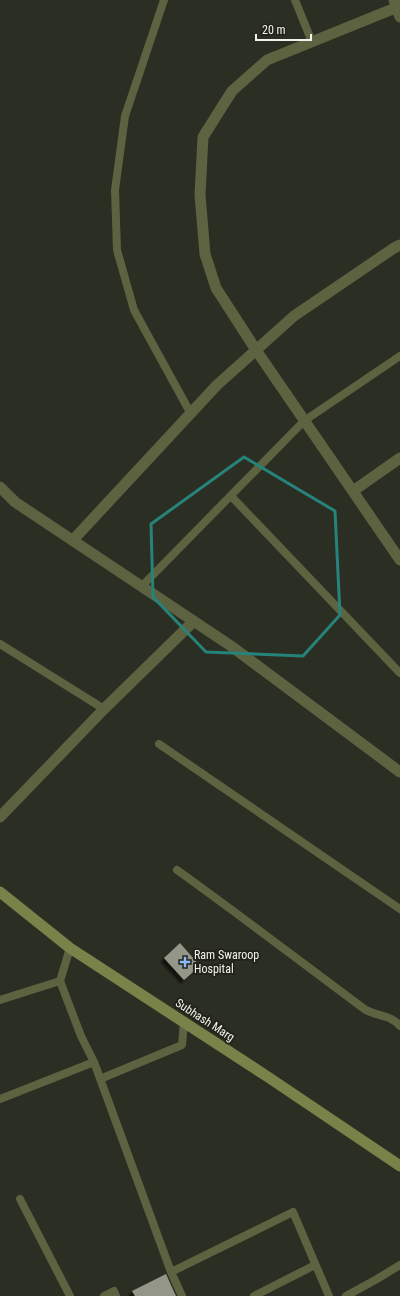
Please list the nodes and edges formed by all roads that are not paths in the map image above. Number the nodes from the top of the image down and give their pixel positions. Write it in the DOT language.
graph roads {
  1 [pos="164,0"];
  2 [pos="295,0"];
  3 [pos="398,8"];
  4 [pos="312,42"];
  5 [pos="400,245"];
  6 [pos="256,350"];
  7 [pos="400,356"];
  8 [pos="191,414"];
  9 [pos="304,421"];
  10 [pos="400,458"];
  11 [pos="0,487"];
  12 [pos="353,491"];
  13 [pos="231,496"];
  14 [pos="73,540"];
  15 [pos="400,560"];
  16 [pos="142,586"];
  17 [pos="194,621"];
  18 [pos="0,644"];
  19 [pos="400,673"];
  20 [pos="104,709"];
  21 [pos="159,744"];
  22 [pos="400,772"];
  23 [pos="0,817"];
  24 [pos="177,870"];
  25 [pos="0,892"];
  26 [pos="400,909"];
  27 [pos="70,948"];
  28 [pos="60,981"];
  29 [pos="0,1000"];
  30 [pos="184,1022"];
  31 [pos="400,1026"];
  32 [pos="94,1062"];
  33 [pos="100,1079"];
  34 [pos="0,1099"];
  35 [pos="400,1166"];
  36 [pos="20,1199"];
  37 [pos="316,1265"];
  38 [pos="400,1265"];
  39 [pos="171,1272"];
  40 [pos="70,1296"];
  41 [pos="104,1296"];
  42 [pos="116,1296"];
  43 [pos="182,1296"];
  44 [pos="254,1296"];
  45 [pos="329,1296"];
  46 [pos="346,1296"];
  1 -- 8 [label="lane"];
  2 -- 4 [label="lane"];
  3 -- 4 [label="street"];
  4 -- 6 [label="street"];
  5 -- 6 [label="street"];
  6 -- 8 [label="street"];
  6 -- 9 [label="street"];
  7 -- 9 [label="lane"];
  8 -- 14 [label="street"];
  9 -- 12 [label="street"];
  9 -- 13 [label="lane"];
  10 -- 12 [label="street"];
  11 -- 14 [label="street"];
  12 -- 15 [label="street"];
  13 -- 16 [label="lane"];
  13 -- 19 [label="lane"];
  14 -- 16 [label="street"];
  16 -- 17 [label="street"];
  17 -- 20 [label="street"];
  17 -- 22 [label="street"];
  18 -- 20 [label="lane"];
  20 -- 23 [label="street"];
  21 -- 26 [label="lane"];
  24 -- 31 [label="lane"];
  25 -- 27 [label="main road, Subhash Marg"];
  27 -- 28 [label="lane"];
  27 -- 30 [label="main road, Subhash Marg"];
  28 -- 29 [label="lane"];
  28 -- 32 [label="lane"];
  30 -- 33 [label="lane"];
  30 -- 35 [label="main road, Subhash Marg"];
  32 -- 33 [label="lane"];
  32 -- 34 [label="lane"];
  33 -- 39 [label="lane"];
  36 -- 40 [label="lane"];
  37 -- 39 [label="lane"];
  37 -- 44 [label="lane"];
  37 -- 45 [label="lane"];
  38 -- 46 [label="lane"];
  39 -- 43 [label="lane"];
  41 -- 42 [label="lane"];
}
